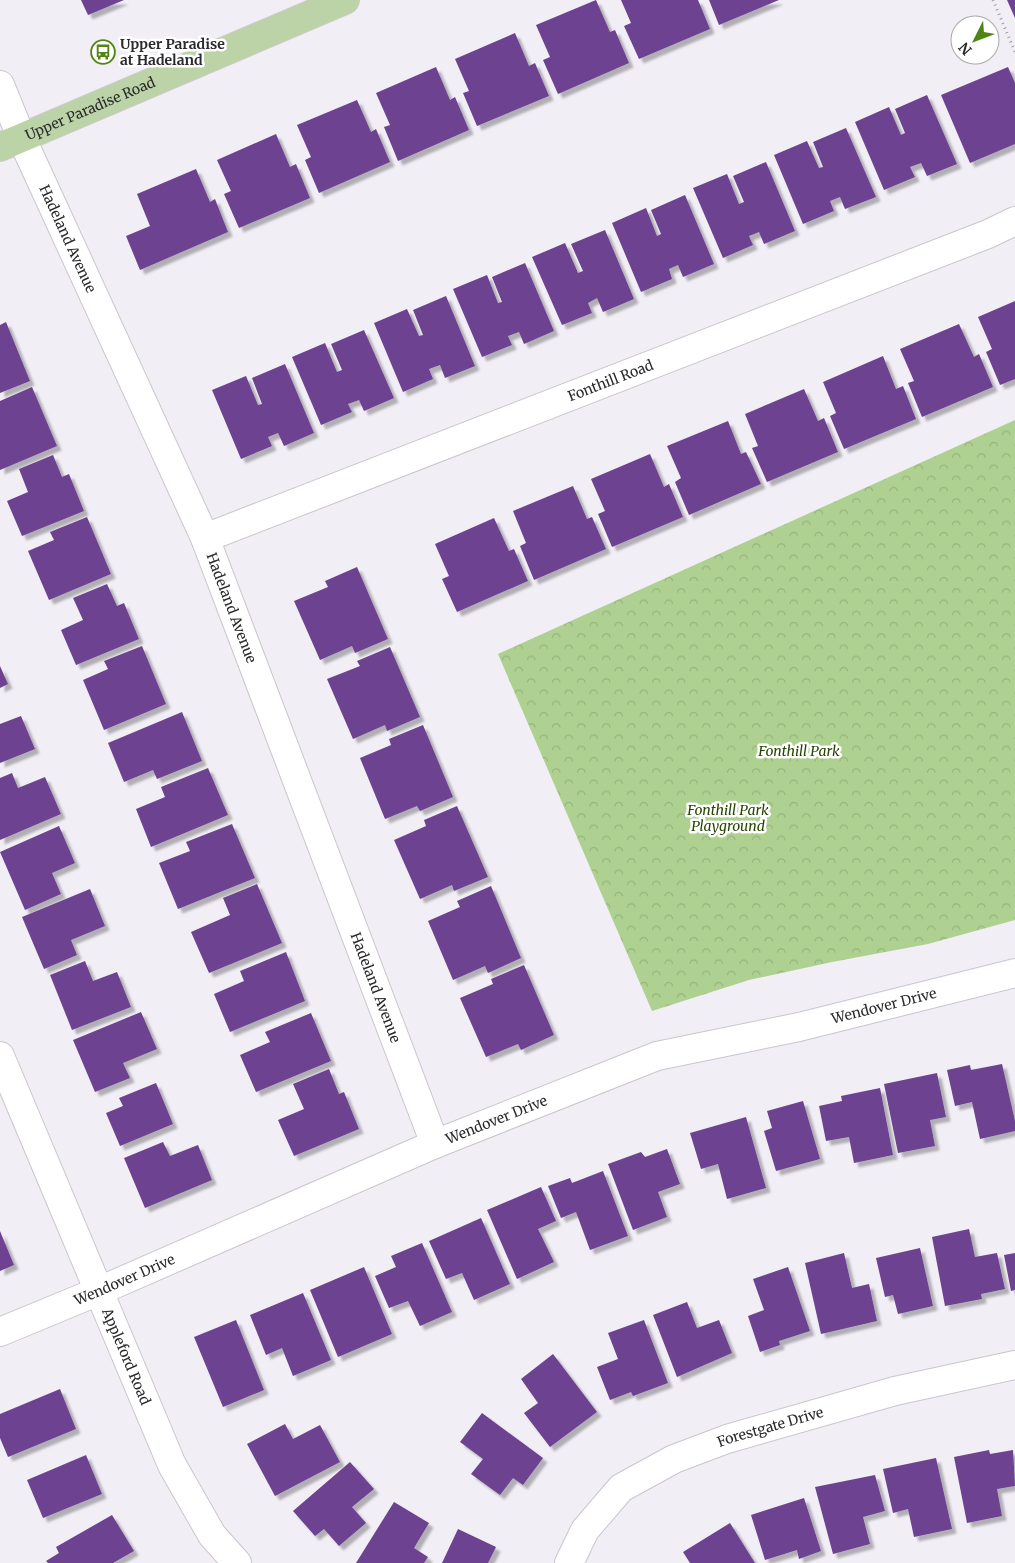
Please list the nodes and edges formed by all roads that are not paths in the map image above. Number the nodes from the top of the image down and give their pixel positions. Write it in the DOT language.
graph roads {
  1 [pos="345,0"];
  2 [pos="0,85"];
  3 [pos="11,143"];
  4 [pos="1015,221"];
  5 [pos="205,538"];
  6 [pos="1015,973"];
  7 [pos="0,1056"];
  8 [pos="435,1144"];
  9 [pos="99,1291"];
  10 [pos="0,1332"];
  11 [pos="1015,1365"];
  12 [pos="237,1563"];
  13 [pos="569,1563"];
  1 -- 3 [label="main road, Upper Paradise Road"];
  2 -- 3 [label="street, Hadeland Avenue"];
  3 -- 5 [label="street, Hadeland Avenue"];
  4 -- 5 [label="street, Fonthill Road"];
  5 -- 8 [label="street, Hadeland Avenue"];
  6 -- 8 [label="street, Wendover Drive"];
  7 -- 9 [label="street, Appleford Road"];
  8 -- 9 [label="street, Wendover Drive"];
  9 -- 10 [label="street, Wendover Drive"];
  9 -- 12 [label="street, Appleford Road"];
  11 -- 13 [label="street, Forestgate Drive"];
}
